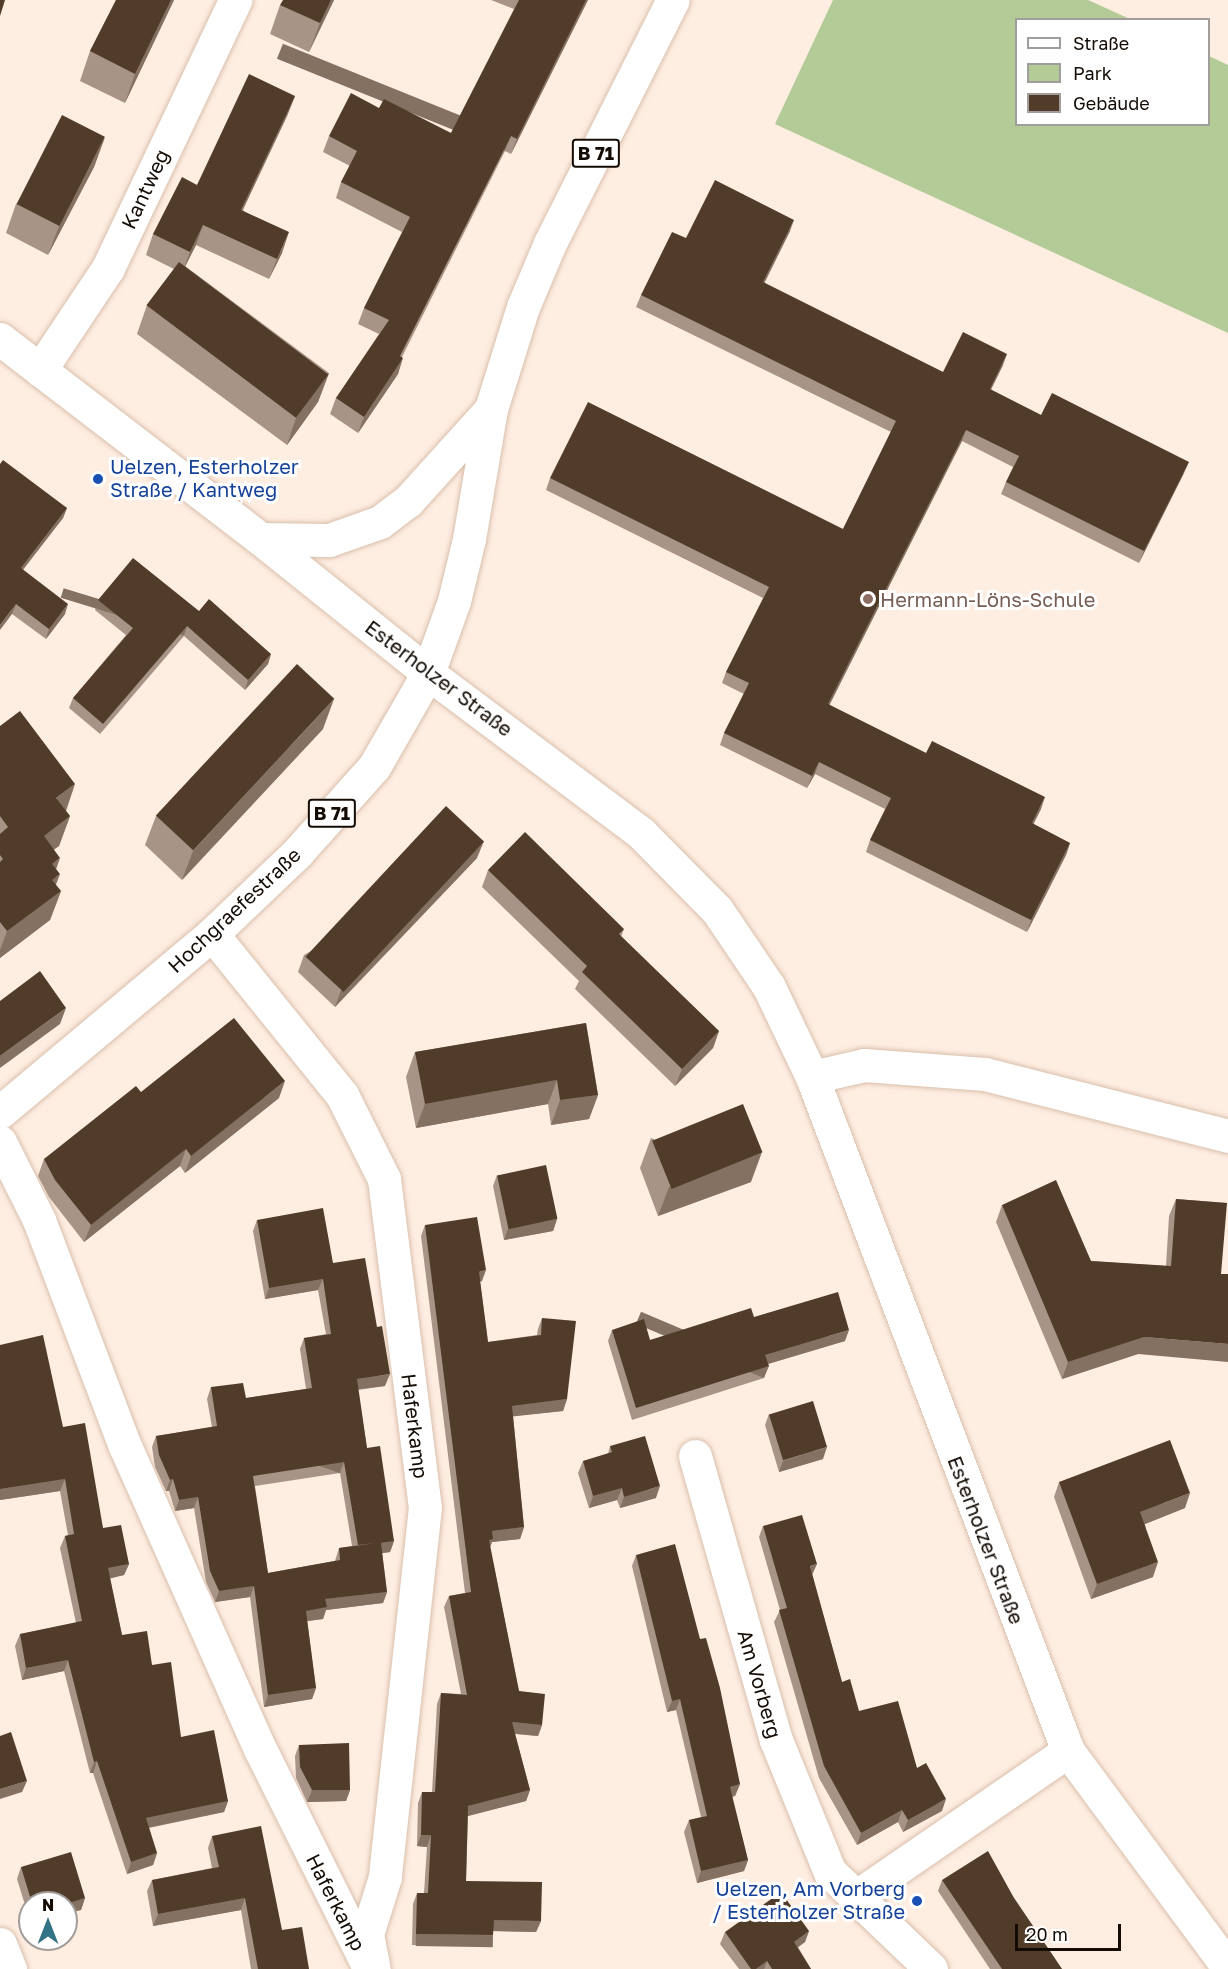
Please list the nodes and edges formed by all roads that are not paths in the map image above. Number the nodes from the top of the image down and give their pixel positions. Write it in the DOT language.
graph roads {
  1 [pos="234,0"];
  2 [pos="673,0"];
  3 [pos="0,339"];
  4 [pos="40,370"];
  5 [pos="491,409"];
  6 [pos="261,538"];
  7 [pos="428,673"];
  8 [pos="213,934"];
  9 [pos="812,1077"];
  10 [pos="0,1112"];
  11 [pos="1228,1136"];
  12 [pos="0,1142"];
  13 [pos="695,1456"];
  14 [pos="1068,1751"];
  15 [pos="854,1899"];
  16 [pos="0,1944"];
  17 [pos="1228,1966"];
  18 [pos="10,1969"];
  19 [pos="372,1969"];
  20 [pos="931,1969"];
  1 -- 4 [label="street, Kantweg"];
  2 -- 5 [label="street, B 71"];
  3 -- 4 [label="street, Esterholzer Straße"];
  4 -- 6 [label="street, Esterholzer Straße"];
  5 -- 6 [label="street, B 71"];
  5 -- 7 [label="street, B 71"];
  6 -- 7 [label="street, Esterholzer Straße"];
  7 -- 8 [label="street, Hochgraefestraße / B 71"];
  7 -- 9 [label="street, Esterholzer Straße"];
  8 -- 10 [label="street, Hochgraefestraße / B 71"];
  8 -- 19 [label="street, Haferkamp"];
  9 -- 11 [label="street"];
  9 -- 14 [label="street, Esterholzer Straße"];
  12 -- 19 [label="street, Haferkamp"];
  13 -- 15 [label="street, Am Vorberg"];
  14 -- 15 [label="street"];
  14 -- 17 [label="street, Esterholzer Straße"];
  15 -- 20 [label="street, Am Vorberg"];
  16 -- 18 [label="street"];
}
